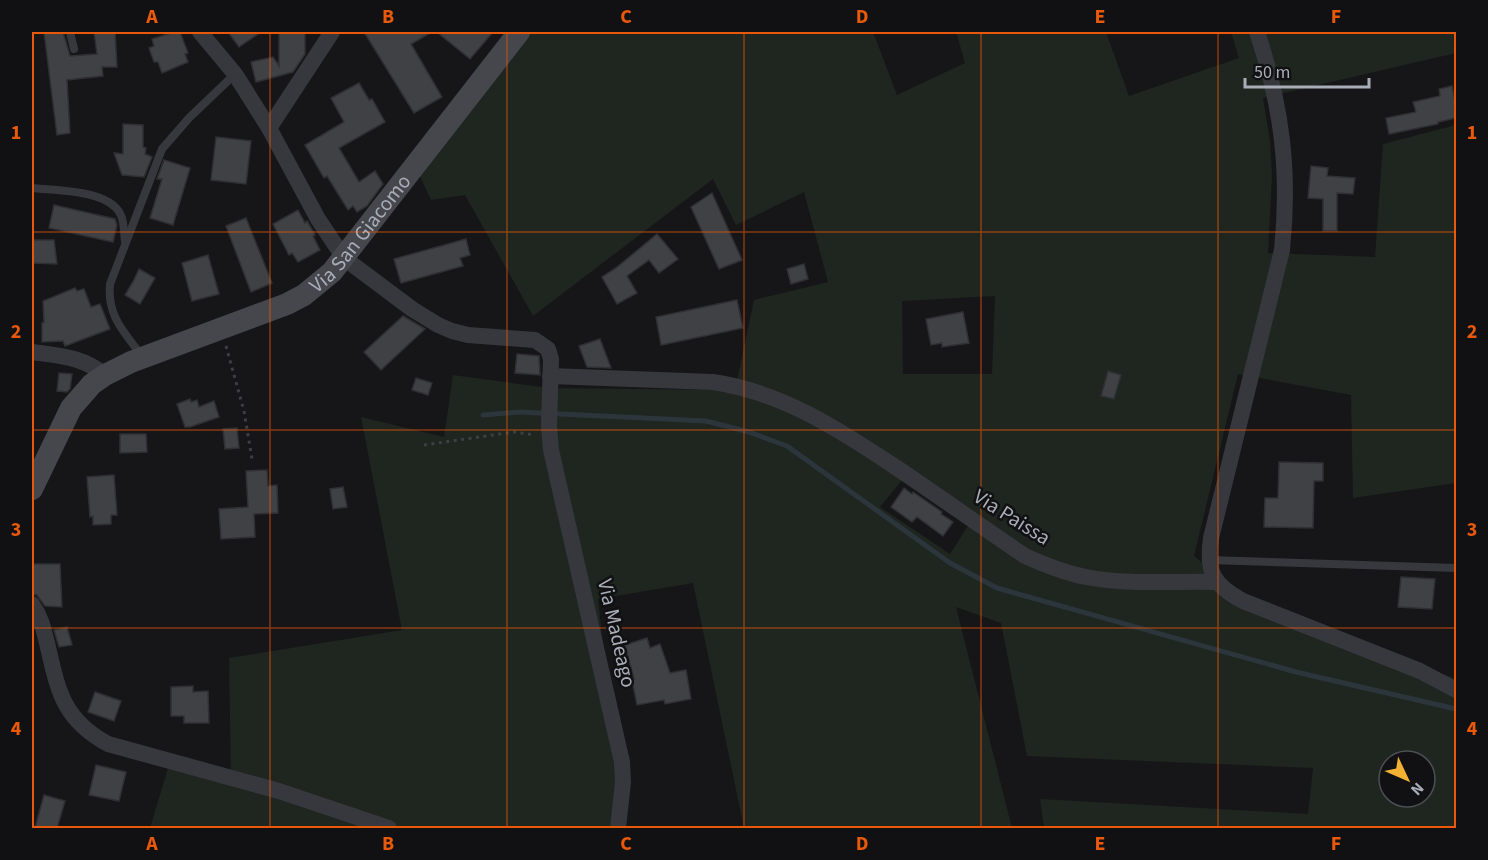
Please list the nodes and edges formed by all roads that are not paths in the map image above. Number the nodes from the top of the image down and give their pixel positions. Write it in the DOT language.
graph roads {
  1 [pos="70,32"];
  2 [pos="200,32"];
  3 [pos="332,32"];
  4 [pos="519,32"];
  5 [pos="1257,32"];
  6 [pos="74,49"];
  7 [pos="235,74"];
  8 [pos="269,128"];
  9 [pos="32,188"];
  10 [pos="125,245"];
  11 [pos="344,258"];
  12 [pos="32,352"];
  13 [pos="143,357"];
  14 [pos="105,375"];
  15 [pos="550,376"];
  16 [pos="32,489"];
  17 [pos="1209,560"];
  18 [pos="1456,568"];
  19 [pos="1216,582"];
  20 [pos="32,604"];
  21 [pos="1456,690"];
  22 [pos="389,828"];
  23 [pos="618,828"];
  1 -- 6 [label="lane"];
  2 -- 7 [label="street, Via Madeago"];
  3 -- 8 [label="street"];
  4 -- 11 [label="street, Via San Giacomo"];
  5 -- 17 [label="street"];
  7 -- 8 [label="street, Via Madeago"];
  7 -- 10 [label="lane"];
  8 -- 11 [label="street, Via Madeago"];
  9 -- 10 [label="lane"];
  10 -- 13 [label="lane"];
  11 -- 13 [label="street, Via San Giacomo"];
  11 -- 15 [label="street, Via Madeago"];
  12 -- 14 [label="street"];
  13 -- 14 [label="street, Via San Giacomo"];
  14 -- 16 [label="street, Via San Giacomo"];
  15 -- 19 [label="street, Via Paissa"];
  15 -- 23 [label="street, Via Madeago"];
  17 -- 18 [label="lane"];
  17 -- 19 [label="street"];
  19 -- 21 [label="street"];
  20 -- 22 [label="street"];
}
